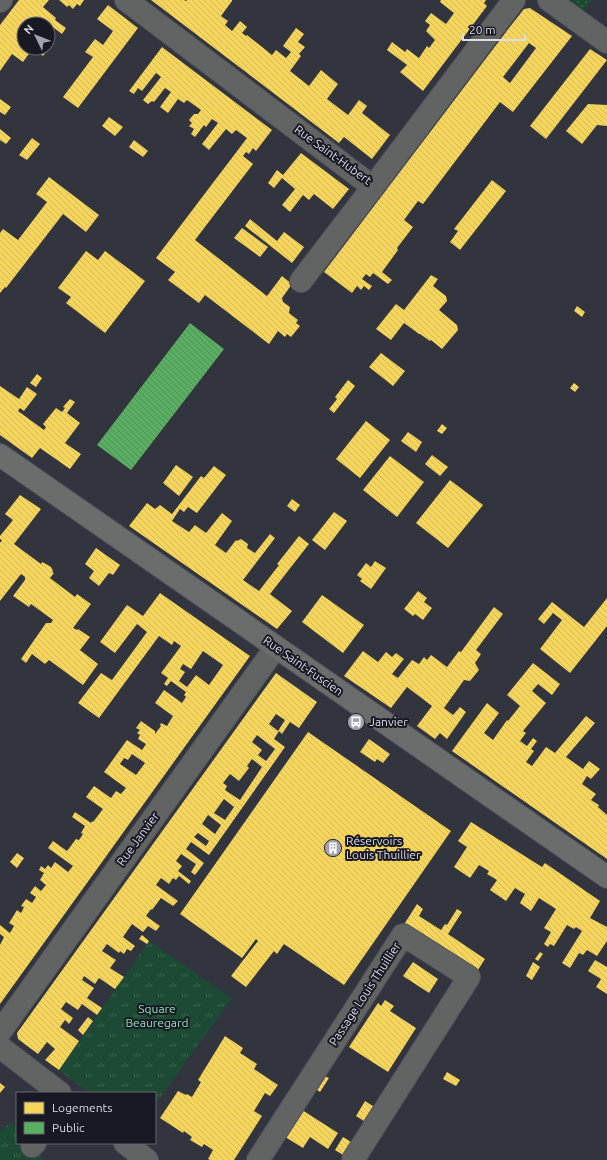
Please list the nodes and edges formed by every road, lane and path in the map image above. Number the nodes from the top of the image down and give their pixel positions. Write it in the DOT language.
graph roads {
  1 [pos="126,0"];
  2 [pos="514,0"];
  3 [pos="549,0"];
  4 [pos="607,42"];
  5 [pos="373,187"];
  6 [pos="301,281"];
  7 [pos="0,455"];
  8 [pos="276,647"];
  9 [pos="607,877"];
  10 [pos="0,1032"];
  11 [pos="0,1047"];
  12 [pos="59,1092"];
  13 [pos="126,1144"];
  14 [pos="147,1160"];
  15 [pos="258,1160"];
  16 [pos="353,1160"];
  1 -- 5 [label="street, Rue Saint-Hubert"];
  2 -- 5 [label="street, Rue Saint-Hubert"];
  3 -- 4 [label="street"];
  5 -- 6 [label="street"];
  7 -- 8 [label="main road, Rue Saint-Fuscien"];
  8 -- 9 [label="main road, Rue Saint-Fuscien"];
  8 -- 10 [label="street, Rue Janvier"];
  11 -- 12 [label="street"];
  13 -- 14 [label="street"];
  15 -- 16 [label="street, Passage Louis Thuillier"];
}
